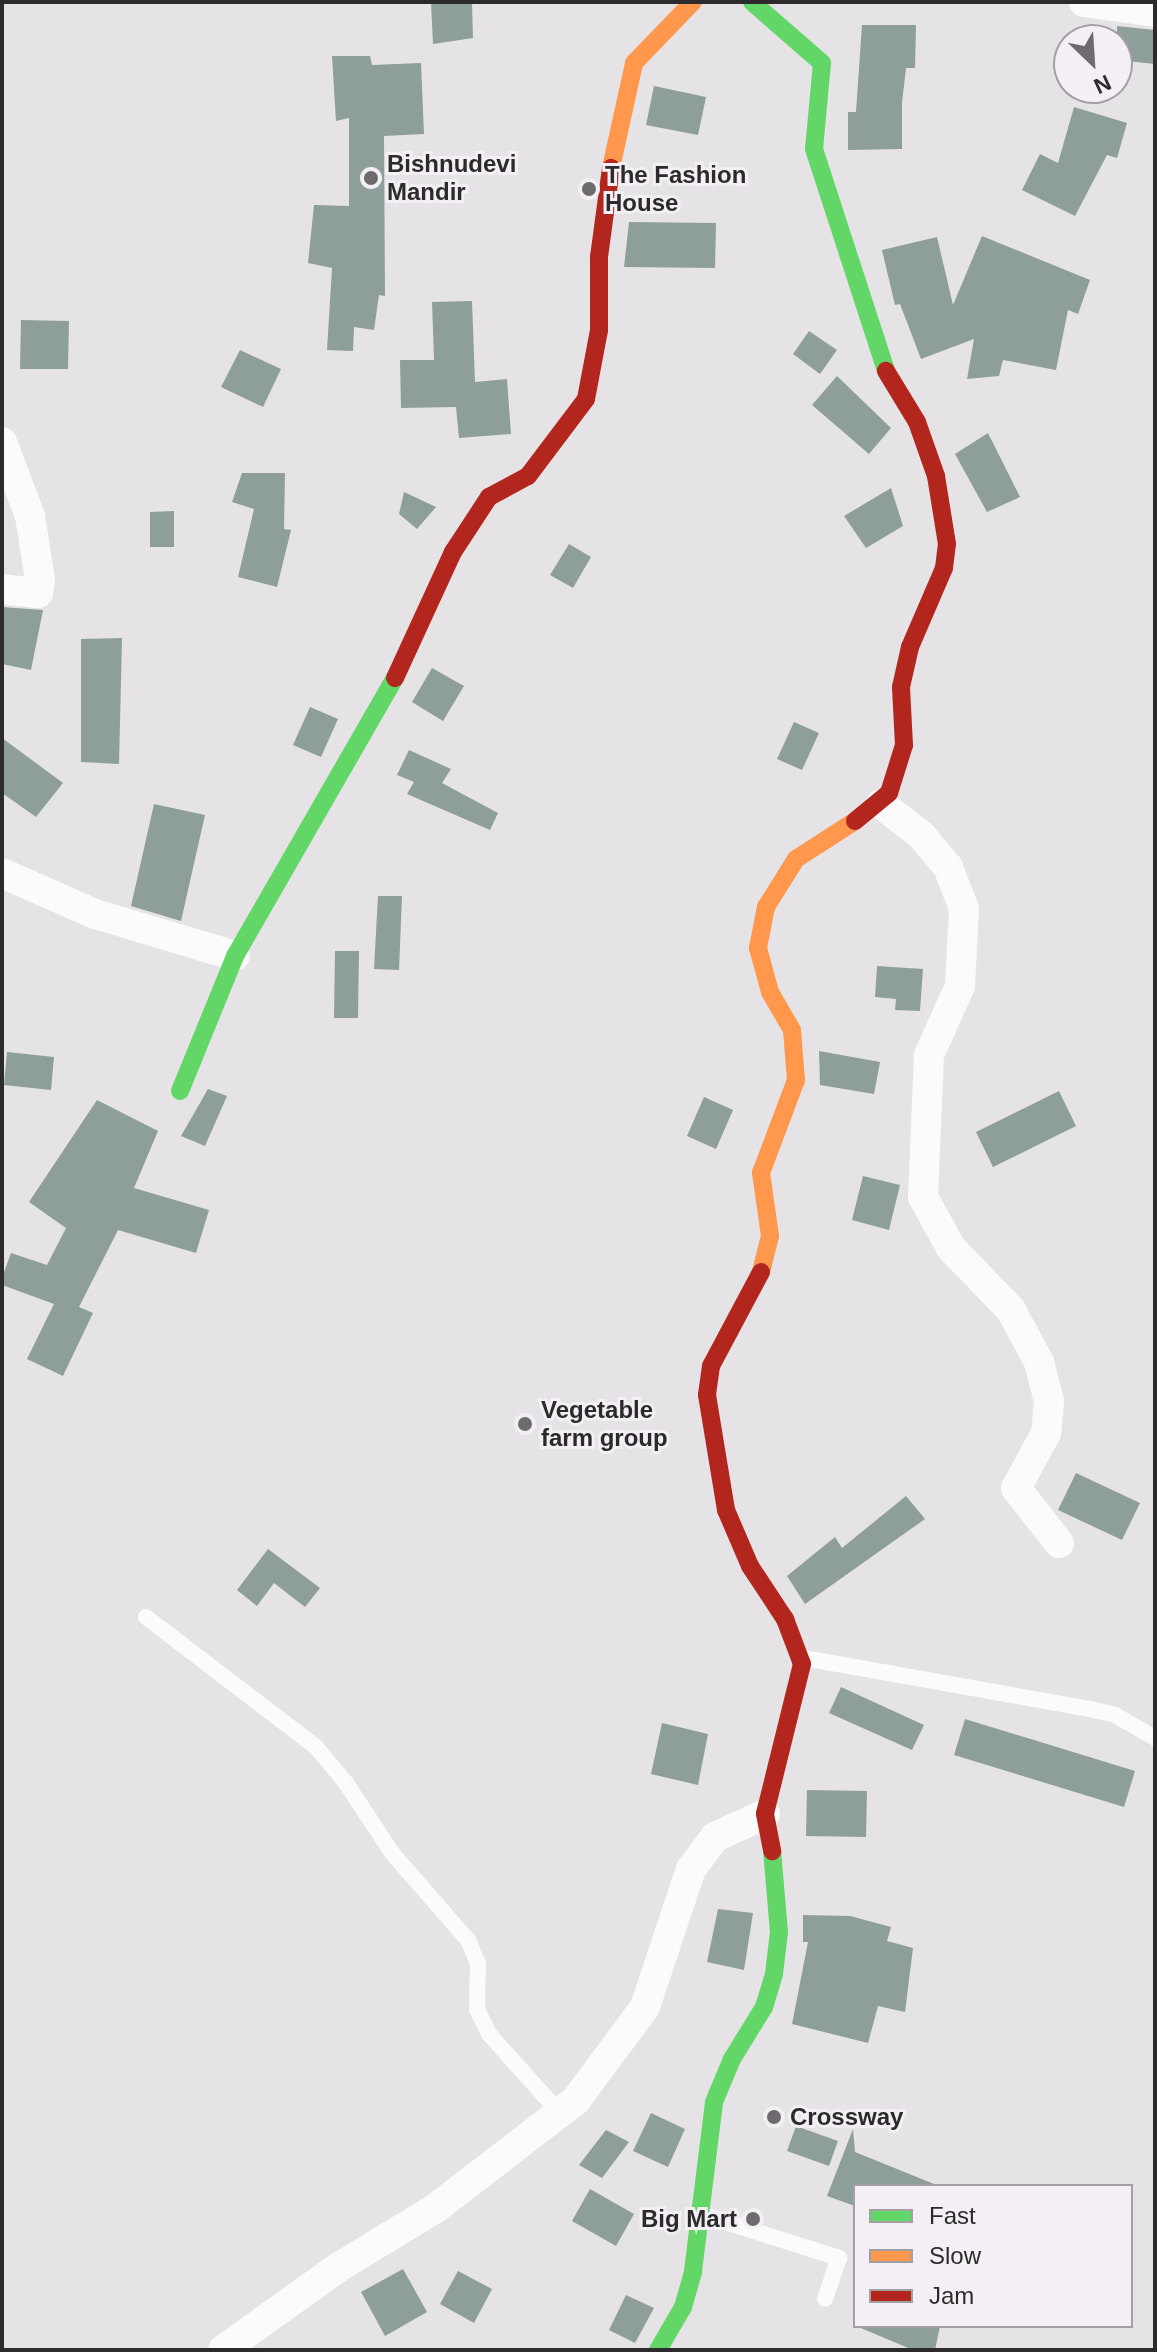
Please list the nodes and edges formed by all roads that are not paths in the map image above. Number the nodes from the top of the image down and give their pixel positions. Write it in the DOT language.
graph roads {
  1 [pos="693,2"];
  2 [pos="752,2"];
  3 [pos="1084,2"];
  4 [pos="1155,12"];
  5 [pos="2,442"];
  6 [pos="2,589"];
  7 [pos="881,804"];
  8 [pos="2,873"];
  9 [pos="235,956"];
  10 [pos="180,1091"];
  11 [pos="1059,1543"];
  12 [pos="146,1617"];
  13 [pos="800,1658"];
  14 [pos="1155,1738"];
  15 [pos="765,1814"];
  16 [pos="560,2113"];
  17 [pos="701,2215"];
  18 [pos="825,2299"];
  19 [pos="223,2350"];
  20 [pos="658,2350"];
  1 -- 9 [label="street"];
  2 -- 7 [label="street"];
  3 -- 4 [label="street"];
  5 -- 6 [label="street"];
  7 -- 11 [label="street"];
  7 -- 13 [label="street"];
  8 -- 9 [label="street"];
  9 -- 10 [label="street"];
  12 -- 16 [label="lane"];
  13 -- 14 [label="lane"];
  13 -- 15 [label="street"];
  15 -- 16 [label="street"];
  15 -- 17 [label="street"];
  16 -- 19 [label="street"];
  17 -- 18 [label="lane"];
  17 -- 20 [label="street"];
}
